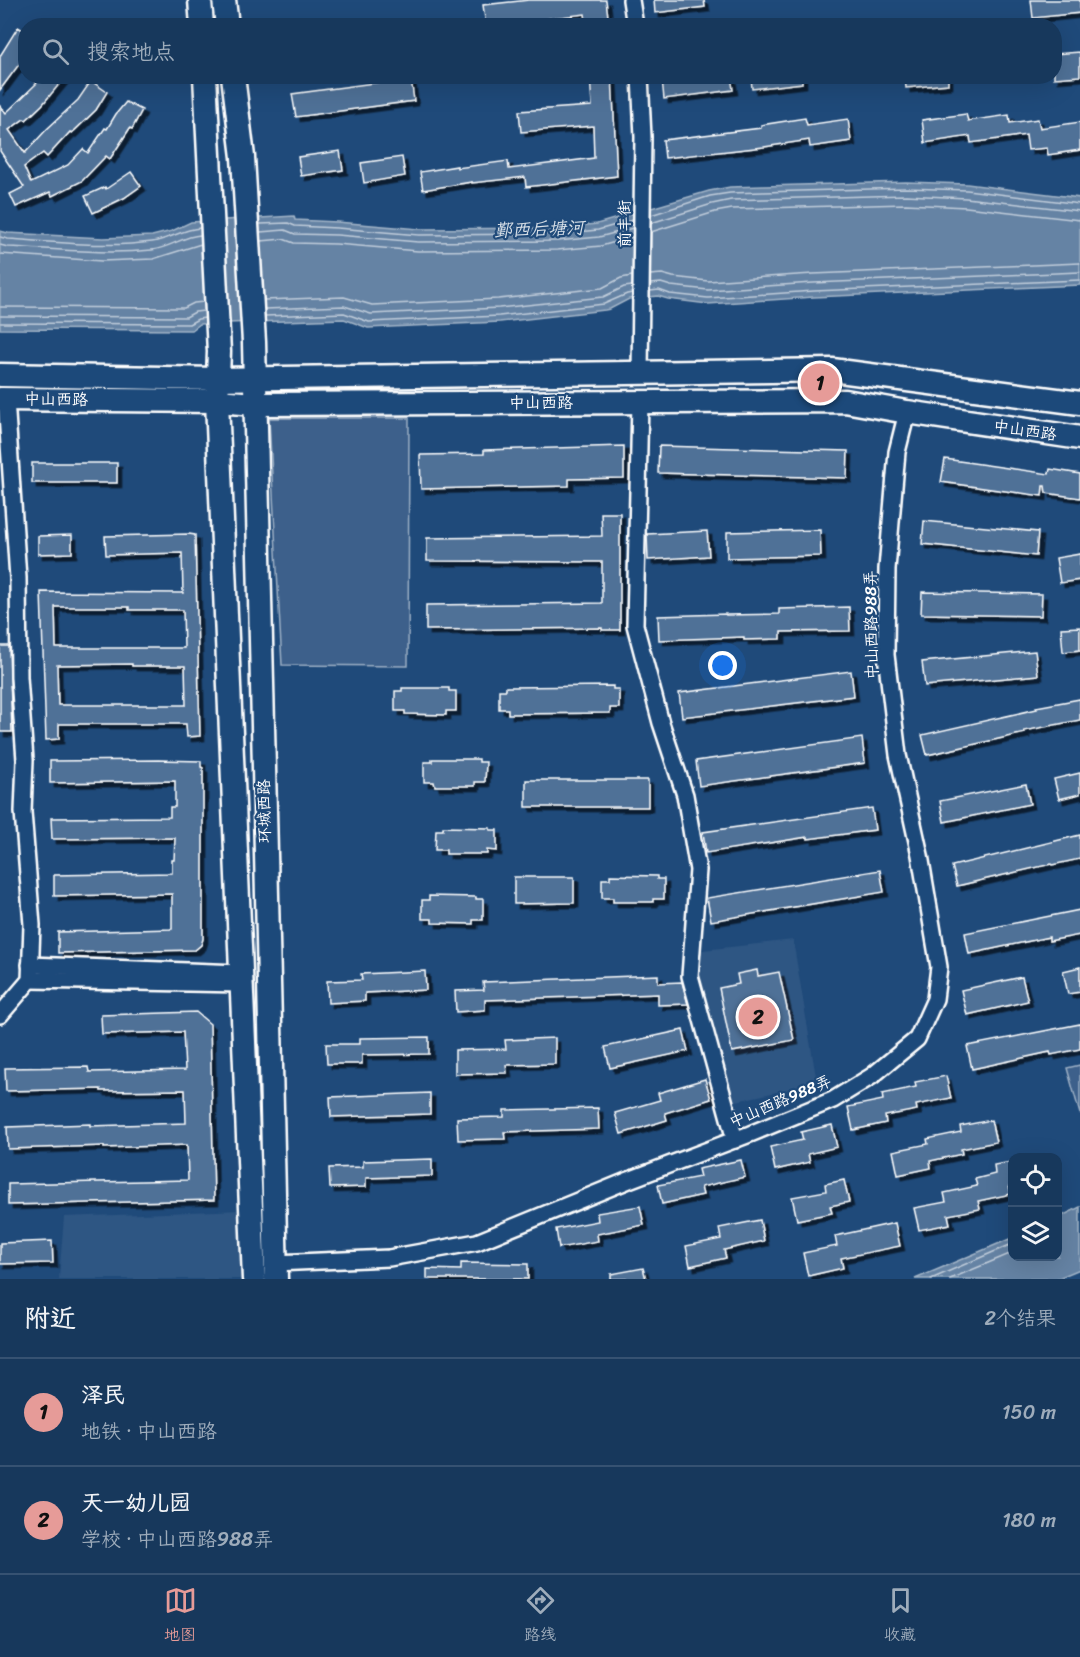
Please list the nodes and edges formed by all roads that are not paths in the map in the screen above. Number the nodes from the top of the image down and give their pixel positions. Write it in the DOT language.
graph roads {
  1 [pos="200,0"];
  2 [pos="224,0"];
  3 [pos="631,0"];
  4 [pos="201,18"];
  5 [pos="226,18"];
  6 [pos="634,18"];
  7 [pos="206,84"];
  8 [pos="234,84"];
  9 [pos="640,84"];
  10 [pos="640,372"];
  11 [pos="0,375"];
  12 [pos="254,378"];
  13 [pos="217,390"];
  14 [pos="3,399"];
  15 [pos="640,402"];
  16 [pos="1080,403"];
  17 [pos="255,404"];
  18 [pos="907,412"];
  19 [pos="1080,438"];
  20 [pos="30,973"];
  21 [pos="241,978"];
  22 [pos="0,1015"];
  23 [pos="735,1140"];
  24 [pos="275,1271"];
  25 [pos="254,1279"];
  1 -- 4 [label="main road"];
  2 -- 5 [label="main road"];
  3 -- 6 [label="street"];
  7 -- 13 [label="main road, 环城西路"];
  8 -- 12 [label="main road, 环城西路"];
  9 -- 10 [label="street, 前丰街"];
  10 -- 12 [label="main road, 中山西路"];
  10 -- 16 [label="main road, 中山西路"];
  11 -- 13 [label="main road, 中山西路"];
  12 -- 13 [label="main road, 中山西路"];
  12 -- 17 [label="main road, 环城西路"];
  13 -- 14 [label="main road, 中山西路"];
  13 -- 17 [label="main road, 中山西路"];
  13 -- 21 [label="main road, 环城西路"];
  14 -- 20 [label="street"];
  15 -- 17 [label="main road, 中山西路"];
  15 -- 18 [label="main road, 中山西路"];
  15 -- 23 [label="street"];
  17 -- 24 [label="main road, 环城西路"];
  18 -- 19 [label="main road, 中山西路"];
  18 -- 23 [label="street, 中山西路988弄"];
  20 -- 21 [label="street"];
  20 -- 22 [label="street"];
  21 -- 25 [label="main road, 环城西路"];
  23 -- 24 [label="street, 中山西路988弄"];
}
